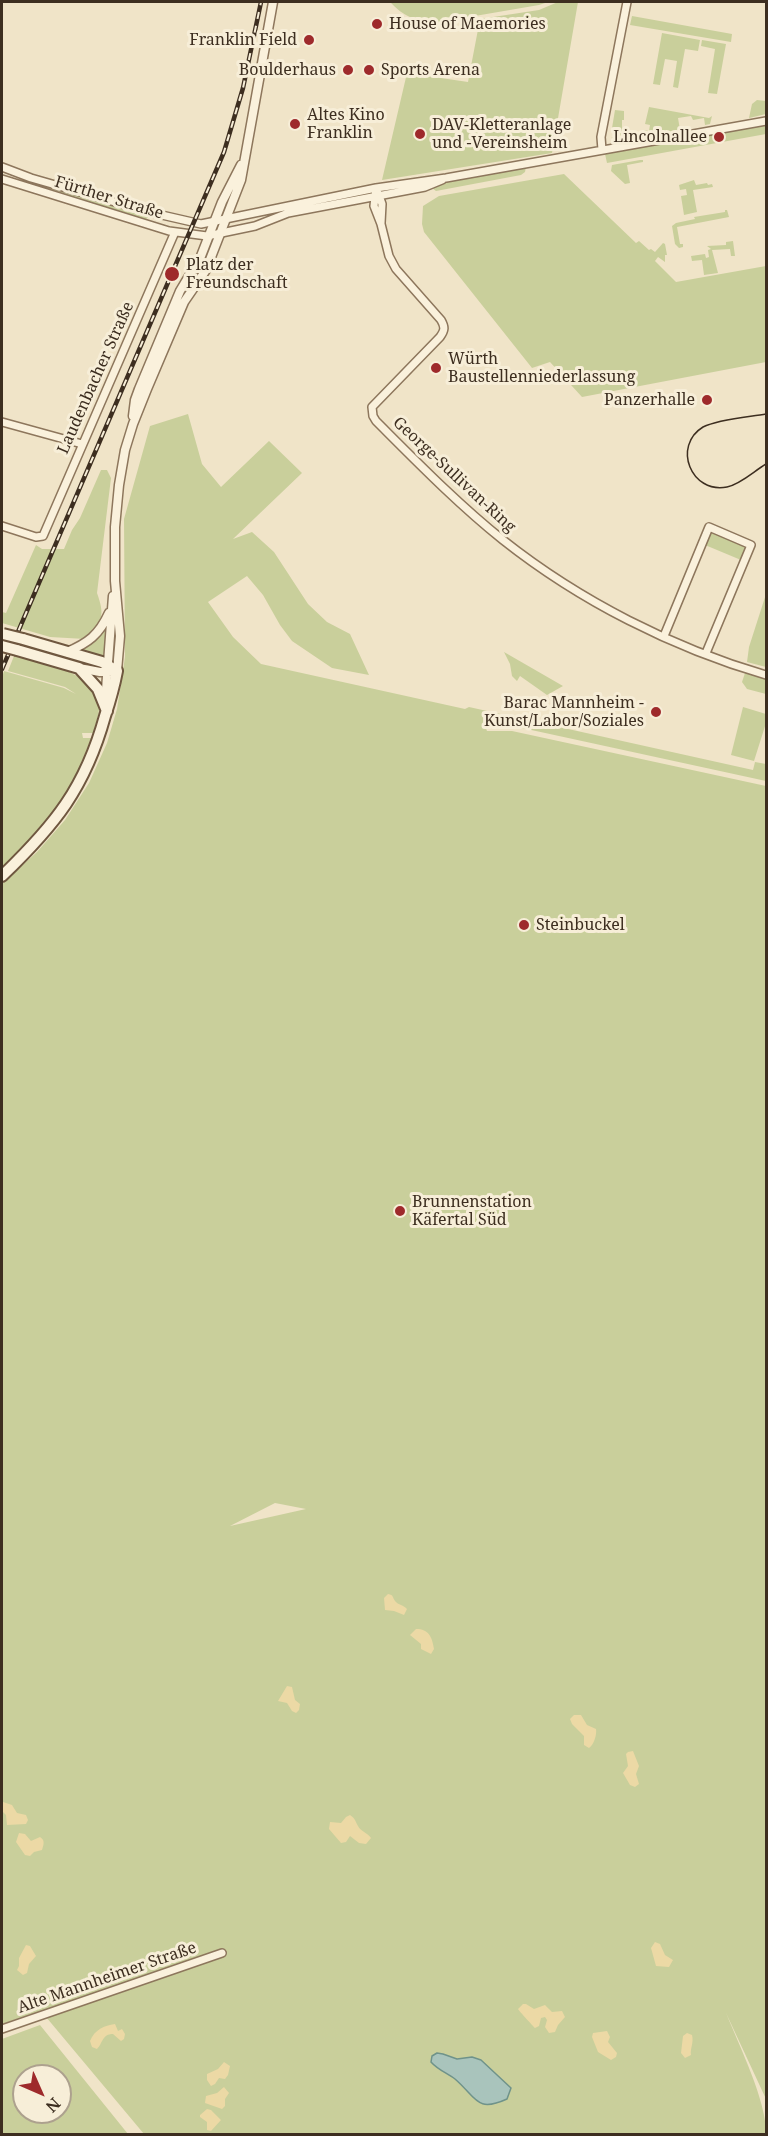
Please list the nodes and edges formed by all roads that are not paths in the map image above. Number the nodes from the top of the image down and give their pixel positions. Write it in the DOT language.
graph roads {
  1 [pos="273,2"];
  2 [pos="627,2"];
  3 [pos="766,121"];
  4 [pos="602,150"];
  5 [pos="243,162"];
  6 [pos="2,167"];
  7 [pos="2,179"];
  8 [pos="377,194"];
  9 [pos="226,219"];
  10 [pos="214,222"];
  11 [pos="175,232"];
  12 [pos="221,233"];
  13 [pos="209,236"];
  14 [pos="2,422"];
  15 [pos="133,424"];
  16 [pos="82,444"];
  17 [pos="2,526"];
  18 [pos="115,581"];
  19 [pos="111,607"];
  20 [pos="2,633"];
  21 [pos="664,636"];
  22 [pos="2,646"];
  23 [pos="67,652"];
  24 [pos="706,653"];
  25 [pos="79,668"];
  26 [pos="110,670"];
  27 [pos="766,675"];
  28 [pos="106,707"];
  29 [pos="2,876"];
  30 [pos="222,1953"];
  31 [pos="2,2029"];
  1 -- 5 [label="street"];
  2 -- 4 [label="street"];
  3 -- 4 [label="street"];
  4 -- 8 [label="street"];
  5 -- 9 [label="street"];
  5 -- 10 [label="street"];
  6 -- 10 [label="street, Fürther Straße"];
  7 -- 11 [label="street, Fürther Straße"];
  8 -- 9 [label="street, Fürther Straße"];
  8 -- 12 [label="street"];
  8 -- 21 [label="street, George-Sullivan-Ring"];
  9 -- 10 [label="street, Fürther Straße"];
  9 -- 12 [label="street"];
  10 -- 13 [label="street"];
  11 -- 13 [label="street, Fürther Straße"];
  11 -- 16 [label="street, Laudenbacher Straße"];
  12 -- 13 [label="street"];
  12 -- 15 [label="street"];
  13 -- 15 [label="street"];
  14 -- 16 [label="street"];
  15 -- 18 [label="street"];
  16 -- 17 [label="street, Laudenbacher Straße"];
  18 -- 19 [label="street"];
  18 -- 26 [label="street"];
  19 -- 23 [label="street"];
  19 -- 26 [label="street"];
  20 -- 23 [label="main road, bridge"];
  21 -- 24 [label="street, George-Sullivan-Ring"];
  21 -- 24 [label="street"];
  22 -- 25 [label="main road, bridge"];
  23 -- 26 [label="main road"];
  24 -- 27 [label="street, George-Sullivan-Ring"];
  25 -- 26 [label="street"];
  25 -- 28 [label="main road"];
  26 -- 28 [label="main road"];
  28 -- 29 [label="main road"];
  30 -- 31 [label="street, Alte Mannheimer Straße"];
}
